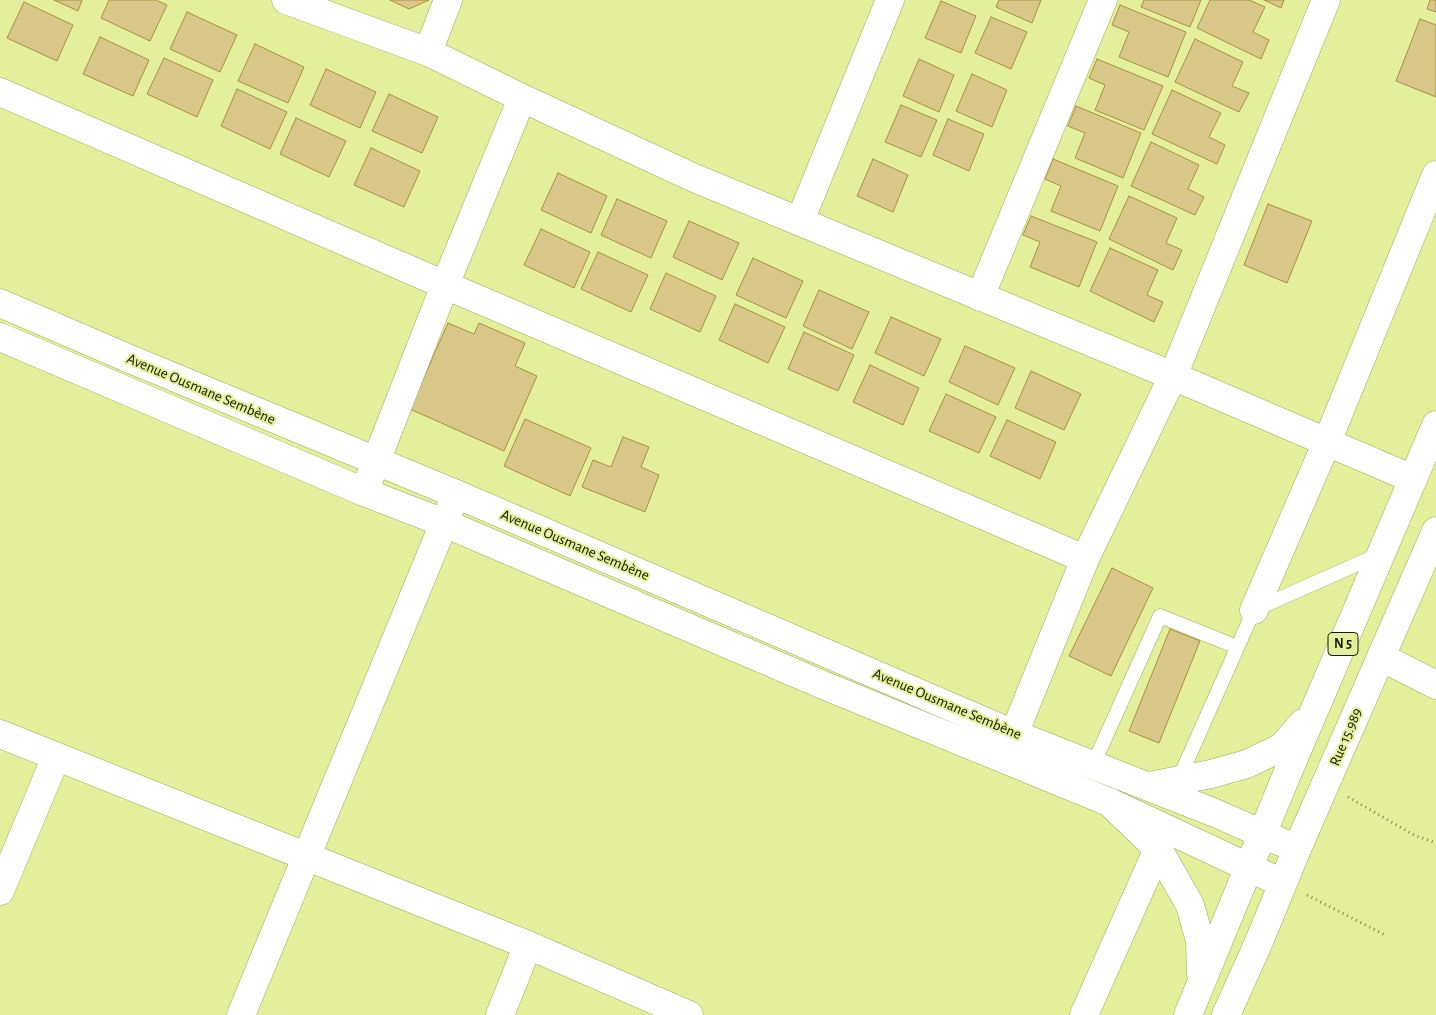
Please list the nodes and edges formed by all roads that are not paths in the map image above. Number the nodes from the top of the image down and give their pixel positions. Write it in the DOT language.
graph roads {
  1 [pos="286,0"];
  2 [pos="448,0"];
  3 [pos="890,0"];
  4 [pos="1103,0"];
  5 [pos="1326,0"];
  6 [pos="428,52"];
  7 [pos="0,92"];
  8 [pos="522,98"];
  9 [pos="1436,175"];
  10 [pos="800,221"];
  11 [pos="445,286"];
  12 [pos="980,297"];
  13 [pos="0,303"];
  14 [pos="0,337"];
  15 [pos="1173,376"];
  16 [pos="1436,425"];
  17 [pos="1327,442"];
  18 [pos="376,462"];
  19 [pos="1413,479"];
  20 [pos="364,492"];
  21 [pos="456,494"];
  22 [pos="444,523"];
  23 [pos="1436,531"];
  24 [pos="1381,553"];
  25 [pos="1085,559"];
  26 [pos="1254,610"];
  27 [pos="1237,647"];
  28 [pos="1380,657"];
  29 [pos="1436,685"];
  30 [pos="1314,711"];
  31 [pos="0,734"];
  32 [pos="1009,746"];
  33 [pos="56,757"];
  34 [pos="1093,765"];
  35 [pos="1179,790"];
  36 [pos="1262,834"];
  37 [pos="1163,839"];
  38 [pos="1296,849"];
  39 [pos="307,857"];
  40 [pos="1249,867"];
  41 [pos="1282,882"];
  42 [pos="0,891"];
  43 [pos="528,945"];
  44 [pos="1201,983"];
  45 [pos="241,1015"];
  46 [pos="500,1015"];
  47 [pos="689,1015"];
  48 [pos="1084,1015"];
  49 [pos="1188,1015"];
  50 [pos="1226,1015"];
  1 -- 6 [label="main road"];
  2 -- 6 [label="main road"];
  3 -- 10 [label="main road"];
  4 -- 12 [label="main road"];
  5 -- 15 [label="main road"];
  6 -- 8 [label="main road"];
  7 -- 11 [label="main road"];
  8 -- 10 [label="main road"];
  8 -- 11 [label="main road"];
  9 -- 17 [label="main road"];
  10 -- 12 [label="main road"];
  11 -- 18 [label="main road"];
  11 -- 25 [label="main road"];
  12 -- 15 [label="main road"];
  13 -- 18 [label="main road, Avenue Ousmane Sembène"];
  14 -- 20 [label="main road, Avenue Ousmane Sembène"];
  15 -- 17 [label="main road"];
  15 -- 25 [label="main road"];
  16 -- 19 [label="main road, N 5"];
  17 -- 19 [label="main road"];
  17 -- 26 [label="main road"];
  18 -- 20 [label="main road"];
  18 -- 21 [label="main road, Avenue Ousmane Sembène"];
  19 -- 24 [label="main road, N 5"];
  20 -- 22 [label="main road, Avenue Ousmane Sembène"];
  21 -- 22 [label="main road"];
  21 -- 32 [label="main road, Avenue Ousmane Sembène"];
  22 -- 32 [label="main road, Avenue Ousmane Sembène"];
  22 -- 39 [label="main road"];
  23 -- 28 [label="main road, Rue 15.989 / N 5"];
  24 -- 26 [label="lane"];
  24 -- 30 [label="main road, N 5"];
  25 -- 32 [label="main road"];
  26 -- 27 [label="lane"];
  27 -- 34 [label="lane"];
  27 -- 35 [label="lane"];
  28 -- 29 [label="main road"];
  28 -- 38 [label="main road, Rue 15.989 / N 5"];
  30 -- 35 [label="main road"];
  30 -- 36 [label="main road, N 5"];
  31 -- 33 [label="main road"];
  32 -- 34 [label="main road, Avenue Ousmane Sembène"];
  32 -- 37 [label="main road, Avenue Ousmane Sembène"];
  33 -- 39 [label="main road"];
  33 -- 42 [label="main road"];
  34 -- 35 [label="main road, Avenue Ousmane Sembène"];
  35 -- 36 [label="main road"];
  35 -- 37 [label="main road"];
  36 -- 38 [label="main road"];
  36 -- 40 [label="main road, N 5"];
  37 -- 40 [label="main road"];
  37 -- 44 [label="main road"];
  37 -- 48 [label="main road"];
  38 -- 41 [label="main road, Rue 15.989 / N 5"];
  39 -- 43 [label="main road"];
  39 -- 45 [label="main road"];
  40 -- 41 [label="main road"];
  40 -- 44 [label="main road, N 5"];
  41 -- 50 [label="main road, Rue 15.989 / N 5"];
  43 -- 46 [label="main road"];
  43 -- 47 [label="main road"];
  44 -- 49 [label="main road, N 5"];
}
